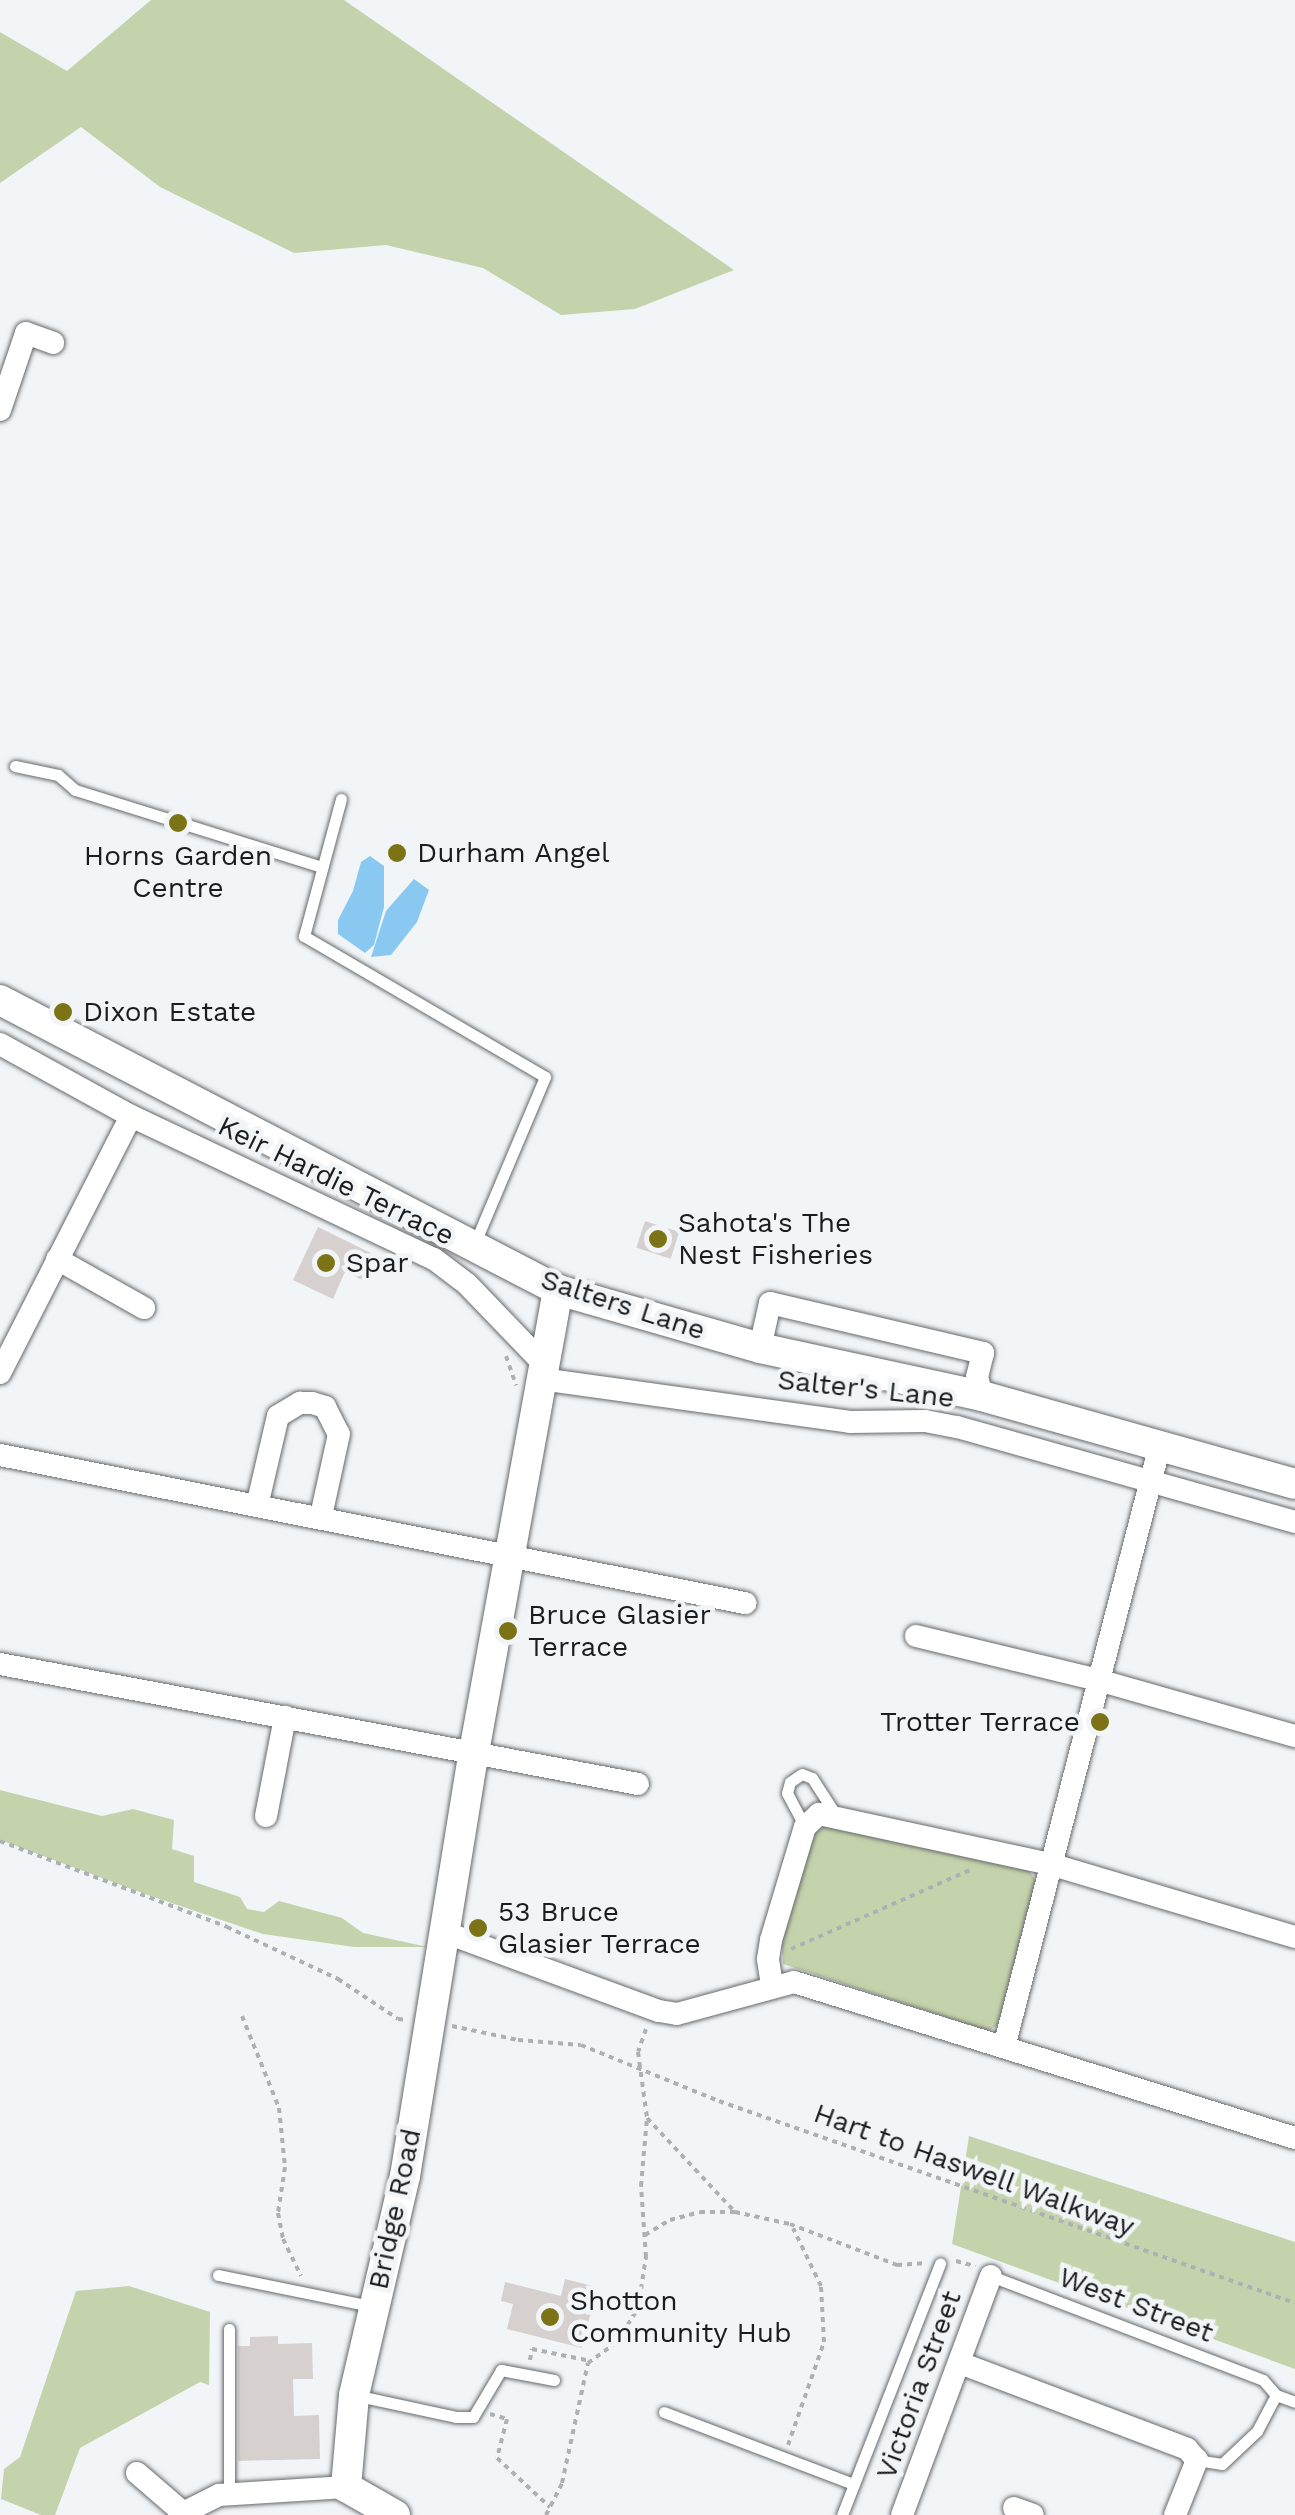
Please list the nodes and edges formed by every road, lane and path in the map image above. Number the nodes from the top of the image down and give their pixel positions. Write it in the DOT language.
graph roads {
  1 [pos="53,343"];
  2 [pos="0,410"];
  3 [pos="15,766"];
  4 [pos="341,798"];
  5 [pos="322,867"];
  6 [pos="0,1000"];
  7 [pos="0,1044"];
  8 [pos="130,1116"];
  9 [pos="474,1245"];
  10 [pos="56,1259"];
  11 [pos="558,1290"];
  12 [pos="144,1308"];
  13 [pos="760,1348"];
  14 [pos="542,1371"];
  15 [pos="0,1373"];
  16 [pos="982,1396"];
  17 [pos="1160,1445"];
  18 [pos="0,1455"];
  19 [pos="1151,1480"];
  20 [pos="1295,1484"];
  21 [pos="257,1506"];
  22 [pos="321,1516"];
  23 [pos="1295,1522"];
  24 [pos="509,1557"];
  25 [pos="745,1603"];
  26 [pos="916,1636"];
  27 [pos="0,1664"];
  28 [pos="1098,1680"];
  29 [pos="285,1716"];
  30 [pos="1295,1736"];
  31 [pos="474,1752"];
  32 [pos="638,1784"];
  33 [pos="836,1815"];
  34 [pos="266,1816"];
  35 [pos="805,1826"];
  36 [pos="0,1841"];
  37 [pos="1006,1854"];
  38 [pos="1050,1864"];
  39 [pos="227,1926"];
  40 [pos="444,1932"];
  41 [pos="1295,1937"];
  42 [pos="768,1959"];
  43 [pos="772,1985"];
  44 [pos="652,2008"];
  45 [pos="242,2016"];
  46 [pos="1004,2047"];
  47 [pos="642,2070"];
  48 [pos="648,2118"];
  49 [pos="1295,2138"];
  50 [pos="735,2212"];
  51 [pos="790,2224"];
  52 [pos="646,2235"];
  53 [pos="940,2263"];
  54 [pos="218,2275"];
  55 [pos="991,2276"];
  56 [pos="310,2294"];
  57 [pos="1295,2302"];
  58 [pos="375,2307"];
  59 [pos="229,2328"];
  60 [pos="591,2361"];
  61 [pos="960,2364"];
  62 [pos="526,2374"];
  63 [pos="554,2380"];
  64 [pos="354,2395"];
  65 [pos="1276,2395"];
  66 [pos="1295,2402"];
  67 [pos="482,2408"];
  68 [pos="664,2412"];
  69 [pos="784,2458"];
  70 [pos="1197,2460"];
  71 [pos="137,2473"];
  72 [pos="854,2484"];
  73 [pos="346,2487"];
  74 [pos="230,2494"];
  75 [pos="550,2507"];
  76 [pos="180,2513"];
  77 [pos="396,2515"];
  78 [pos="546,2515"];
  79 [pos="842,2515"];
  80 [pos="902,2515"];
  81 [pos="1175,2515"];
  1 -- 2 [label="street"];
  3 -- 5 [label="lane"];
  4 -- 5 [label="lane"];
  5 -- 9 [label="lane"];
  6 -- 9 [label="main road, Salters Lane"];
  7 -- 8 [label="street, Keir Hardie Terrace"];
  8 -- 10 [label="street"];
  8 -- 14 [label="street, Keir Hardie Terrace"];
  9 -- 11 [label="main road, Salters Lane"];
  10 -- 12 [label="street"];
  10 -- 15 [label="street"];
  11 -- 13 [label="main road, Salters Lane"];
  11 -- 14 [label="main road, Bridge Road"];
  13 -- 16 [label="main road, Salters Lane"];
  13 -- 16 [label="street"];
  14 -- 19 [label="street, Salter's Lane"];
  14 -- 24 [label="main road, Bridge Road"];
  16 -- 17 [label="main road, Salters Lane"];
  17 -- 19 [label="street"];
  17 -- 20 [label="main road, Salters Lane"];
  18 -- 21 [label="street"];
  19 -- 23 [label="street, Salter's Lane"];
  19 -- 28 [label="street"];
  21 -- 22 [label="street"];
  21 -- 22 [label="street"];
  22 -- 24 [label="street"];
  24 -- 25 [label="street"];
  24 -- 31 [label="main road, Bridge Road"];
  26 -- 28 [label="street"];
  27 -- 29 [label="street"];
  28 -- 30 [label="street"];
  28 -- 38 [label="street"];
  29 -- 31 [label="street"];
  29 -- 34 [label="street"];
  31 -- 32 [label="street"];
  31 -- 40 [label="main road, Bridge Road"];
  33 -- 35 [label="street"];
  33 -- 35 [label="lane"];
  33 -- 37 [label="street"];
  35 -- 42 [label="street"];
  36 -- 39 [label="path"];
  37 -- 38 [label="street"];
  37 -- 42 [label="path"];
  38 -- 41 [label="street"];
  38 -- 46 [label="street"];
  40 -- 44 [label="street"];
  40 -- 58 [label="main road, Bridge Road"];
  42 -- 43 [label="street"];
  43 -- 44 [label="street"];
  43 -- 46 [label="street"];
  44 -- 47 [label="path"];
  45 -- 56 [label="path"];
  46 -- 49 [label="street"];
  47 -- 48 [label="path"];
  47 -- 57 [label="path, Hart to Haswell Walkway"];
  48 -- 50 [label="path"];
  48 -- 52 [label="path"];
  50 -- 51 [label="path"];
  50 -- 52 [label="path"];
  51 -- 53 [label="path"];
  51 -- 69 [label="path"];
  52 -- 60 [label="path"];
  53 -- 55 [label="path"];
  53 -- 72 [label="lane"];
  54 -- 56 [label="lane"];
  55 -- 61 [label="street, Victoria Street"];
  55 -- 65 [label="lane, West Street"];
  56 -- 58 [label="lane"];
  58 -- 64 [label="main road, Bridge Road"];
  59 -- 74 [label="lane"];
  60 -- 62 [label="path"];
  60 -- 75 [label="path"];
  61 -- 70 [label="street"];
  61 -- 80 [label="street, Victoria Street"];
  62 -- 63 [label="lane"];
  62 -- 67 [label="lane"];
  64 -- 67 [label="lane"];
  64 -- 73 [label="main road, Bridge Road"];
  65 -- 66 [label="lane"];
  65 -- 70 [label="lane"];
  67 -- 75 [label="path"];
  68 -- 69 [label="lane"];
  69 -- 72 [label="lane"];
  70 -- 81 [label="street"];
  71 -- 76 [label="street"];
  72 -- 79 [label="lane"];
  73 -- 74 [label="street"];
  73 -- 77 [label="main road"];
  74 -- 76 [label="street"];
  75 -- 78 [label="path"];
}
